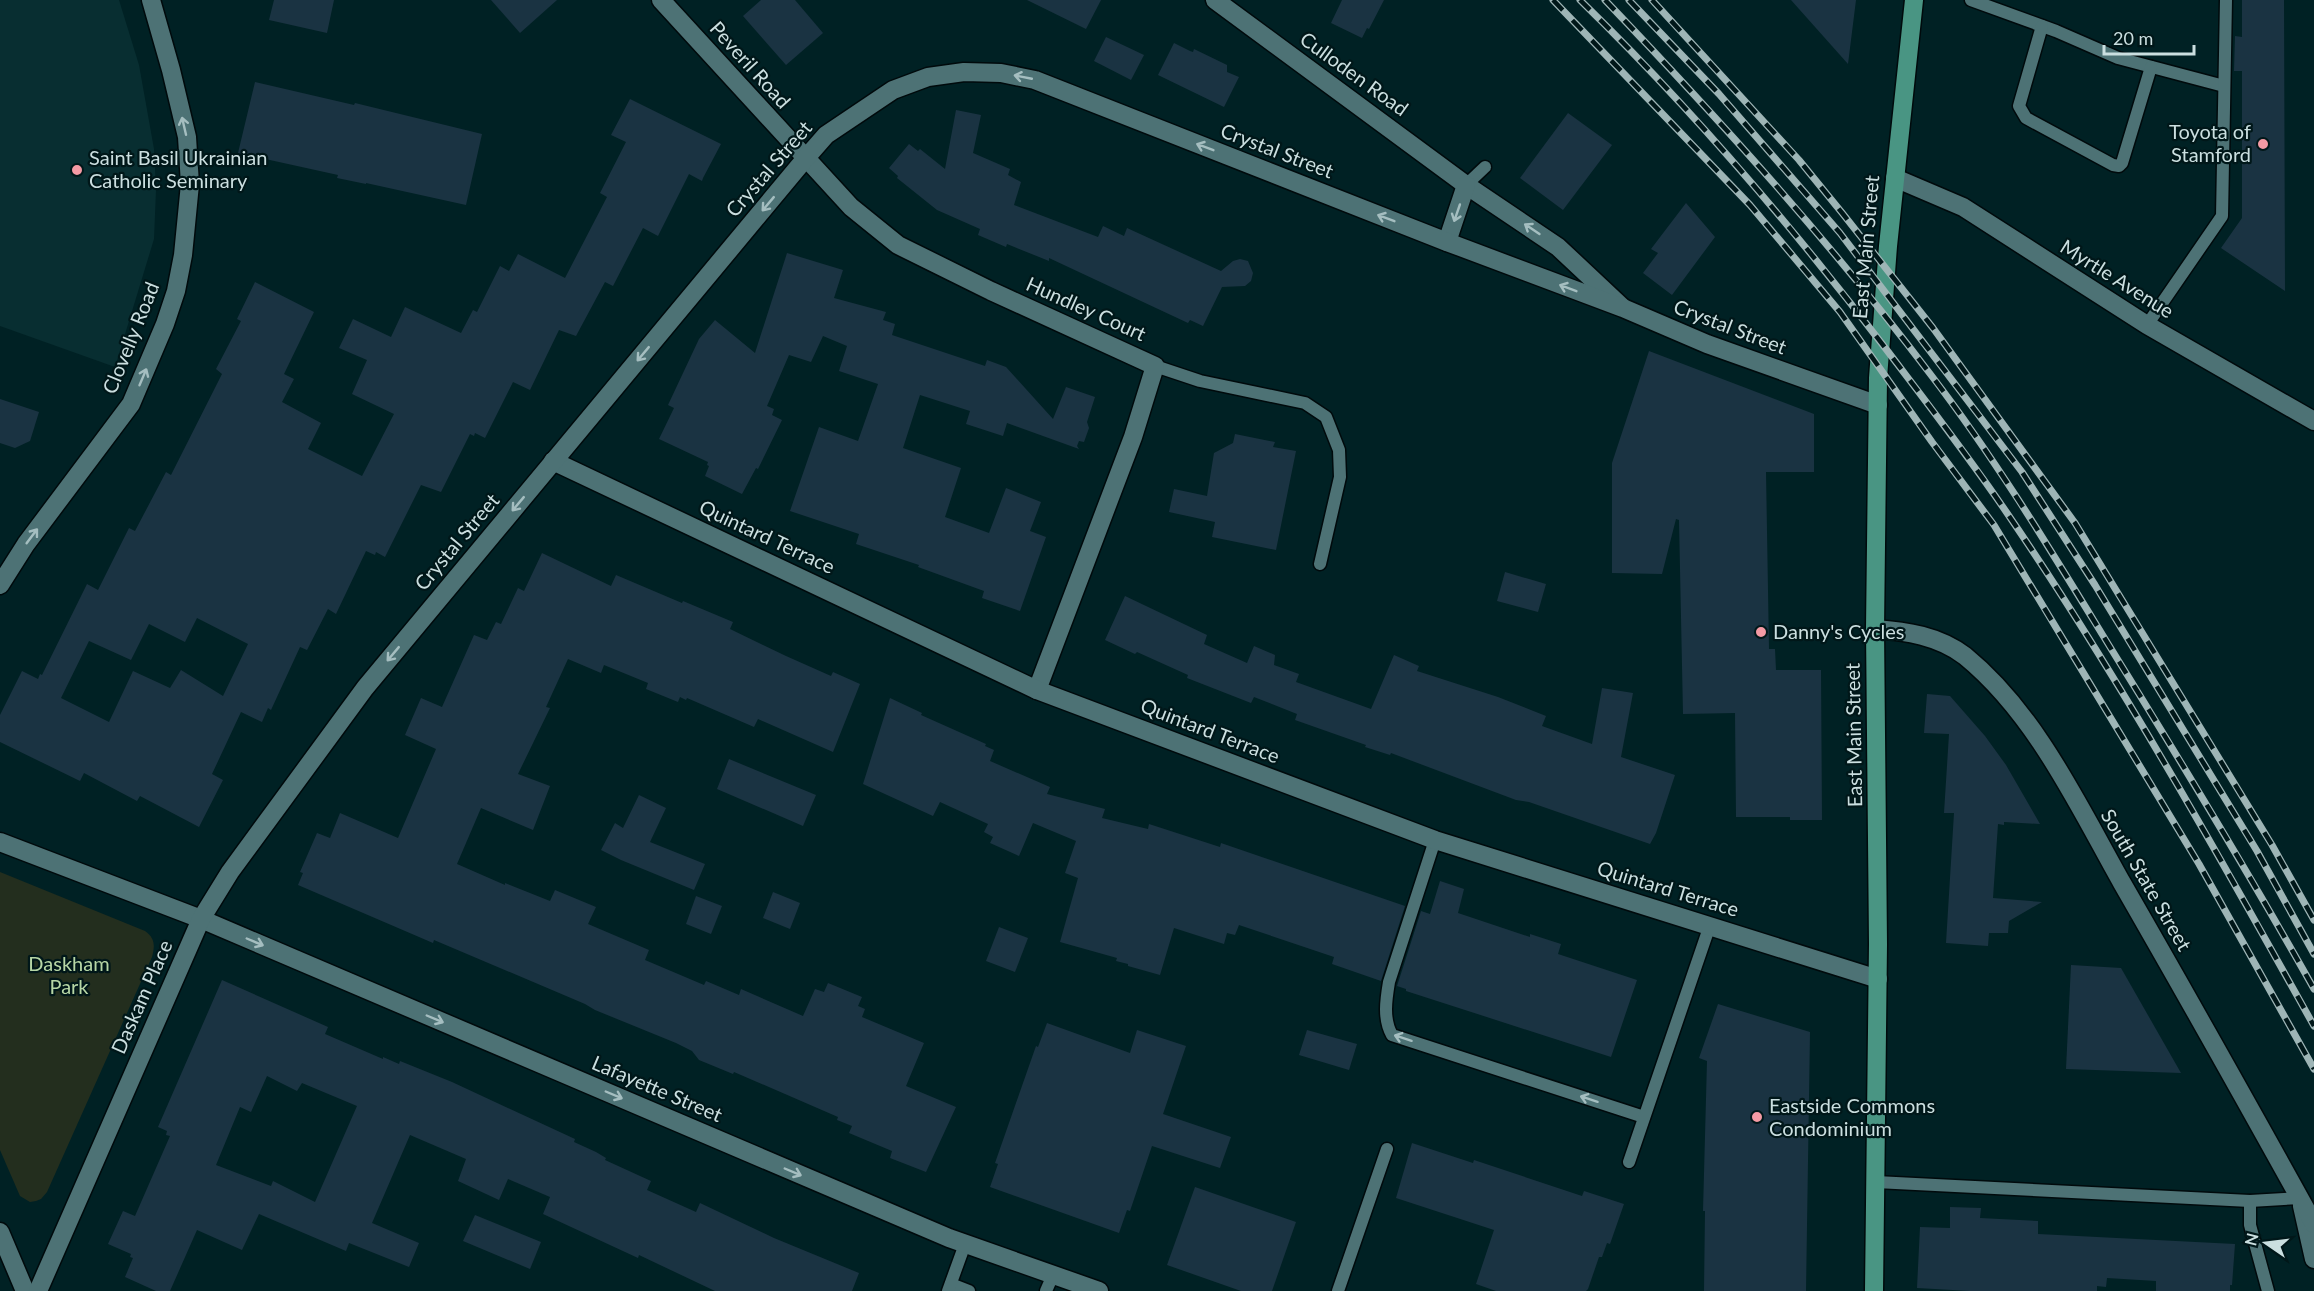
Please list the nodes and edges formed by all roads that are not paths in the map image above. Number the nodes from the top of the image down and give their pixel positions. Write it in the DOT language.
graph roads {
  1 [pos="152,0"];
  2 [pos="661,0"];
  3 [pos="1215,0"];
  4 [pos="1914,0"];
  5 [pos="1971,0"];
  6 [pos="2226,0"];
  7 [pos="2042,26"];
  8 [pos="2151,67"];
  9 [pos="2224,87"];
  10 [pos="805,159"];
  11 [pos="1485,167"];
  12 [pos="1895,178"];
  13 [pos="1466,185"];
  14 [pos="1447,242"];
  15 [pos="1623,308"];
  16 [pos="2146,325"];
  17 [pos="1155,366"];
  18 [pos="1878,405"];
  19 [pos="2314,421"];
  20 [pos="553,461"];
  21 [pos="1320,564"];
  22 [pos="0,585"];
  23 [pos="1875,629"];
  24 [pos="1037,690"];
  25 [pos="1435,840"];
  26 [pos="0,842"];
  27 [pos="201,919"];
  28 [pos="1710,925"];
  29 [pos="1878,979"];
  30 [pos="1644,1117"];
  31 [pos="1387,1149"];
  32 [pos="1629,1162"];
  33 [pos="1876,1182"];
  34 [pos="2300,1198"];
  35 [pos="2250,1201"];
  36 [pos="2314,1224"];
  37 [pos="0,1232"];
  38 [pos="965,1244"];
  39 [pos="2314,1259"];
  40 [pos="1049,1283"];
  41 [pos="949,1288"];
  42 [pos="25,1291"];
  43 [pos="38,1291"];
  44 [pos="969,1291"];
  45 [pos="1099,1291"];
  46 [pos="1338,1291"];
  47 [pos="1874,1291"];
  48 [pos="2268,1291"];
  22 -- 1 [label="street, Clovelly Road, one-way"];
  2 -- 10 [label="street, Peveril Road"];
  3 -- 13 [label="street, Culloden Road"];
  4 -- 12 [label="main road, East Main Street"];
  5 -- 7 [label="lane"];
  6 -- 9 [label="lane"];
  7 -- 8 [label="lane"];
  7 -- 8 [label="lane"];
  8 -- 9 [label="lane"];
  9 -- 16 [label="lane"];
  14 -- 10 [label="street, Crystal Street, one-way"];
  10 -- 17 [label="street, Hundley Court"];
  10 -- 20 [label="street, Crystal Street, one-way"];
  11 -- 13 [label="lane"];
  12 -- 16 [label="street, Myrtle Avenue"];
  12 -- 18 [label="main road, East Main Street"];
  13 -- 14 [label="street, one-way"];
  15 -- 13 [label="street, Culloden Road, one-way"];
  15 -- 14 [label="street, Crystal Street, one-way"];
  15 -- 18 [label="street, Crystal Street"];
  16 -- 19 [label="street, Myrtle Avenue"];
  17 -- 21 [label="lane"];
  17 -- 24 [label="street, Hundley Court"];
  18 -- 23 [label="main road, East Main Street"];
  20 -- 24 [label="street, Quintard Terrace"];
  20 -- 27 [label="street, Crystal Street, one-way"];
  23 -- 29 [label="main road, East Main Street"];
  23 -- 34 [label="street, South State Street"];
  24 -- 25 [label="street, Quintard Terrace"];
  25 -- 28 [label="street, Quintard Terrace"];
  30 -- 25 [label="lane, one-way"];
  26 -- 27 [label="street"];
  27 -- 38 [label="street, Lafayette Street, one-way"];
  27 -- 43 [label="street, Daskam Place"];
  28 -- 29 [label="street, Quintard Terrace"];
  28 -- 30 [label="lane"];
  29 -- 33 [label="main road, East Main Street"];
  30 -- 32 [label="lane"];
  31 -- 46 [label="lane"];
  33 -- 35 [label="lane"];
  33 -- 47 [label="main road, East Main Street"];
  34 -- 35 [label="lane"];
  34 -- 36 [label="street, South State Street"];
  34 -- 39 [label="street"];
  35 -- 48 [label="lane"];
  37 -- 42 [label="street"];
  38 -- 40 [label="street, Lafayette Street"];
  38 -- 41 [label="lane"];
  40 -- 45 [label="street, Lafayette Street"];
  41 -- 44 [label="lane"];
}
